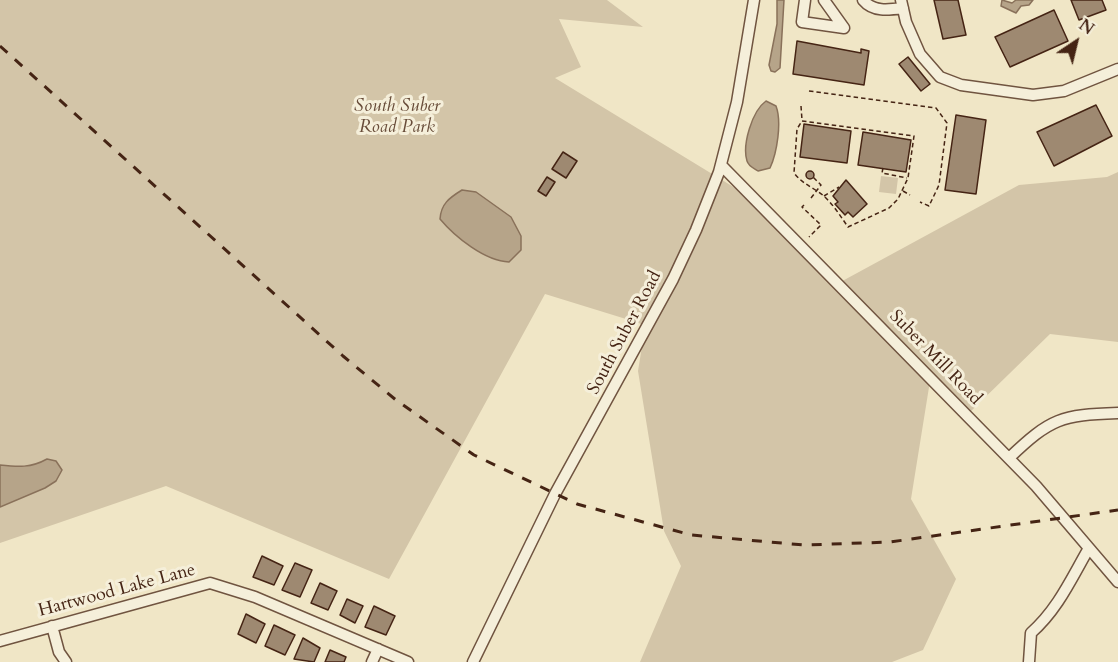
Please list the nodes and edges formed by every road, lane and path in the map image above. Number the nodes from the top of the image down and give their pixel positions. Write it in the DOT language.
graph roads {
  1 [pos="754,0"];
  2 [pos="805,0"];
  3 [pos="824,0"];
  4 [pos="863,0"];
  5 [pos="902,4"];
  6 [pos="1118,69"];
  7 [pos="809,91"];
  8 [pos="801,106"];
  9 [pos="802,121"];
  10 [pos="721,165"];
  11 [pos="883,168"];
  12 [pos="813,177"];
  13 [pos="908,178"];
  14 [pos="839,187"];
  15 [pos="903,190"];
  16 [pos="818,191"];
  17 [pos="910,195"];
  18 [pos="824,197"];
  19 [pos="811,198"];
  20 [pos="920,202"];
  21 [pos="804,205"];
  22 [pos="809,237"];
  23 [pos="1118,413"];
  24 [pos="1009,458"];
  25 [pos="1089,548"];
  26 [pos="1118,582"];
  27 [pos="52,626"];
  28 [pos="0,641"];
  29 [pos="378,649"];
  30 [pos="66,662"];
  31 [pos="372,662"];
  32 [pos="408,662"];
  33 [pos="473,662"];
  34 [pos="1029,662"];
  1 -- 10 [label="street, South Suber Road"];
  2 -- 3 [label="street"];
  4 -- 5 [label="street"];
  5 -- 6 [label="street"];
  7 -- 20 [label="path"];
  8 -- 9 [label="path"];
  9 -- 13 [label="path"];
  9 -- 16 [label="path"];
  10 -- 24 [label="street, Suber Mill Road"];
  10 -- 33 [label="street, South Suber Road"];
  11 -- 13 [label="path"];
  12 -- 16 [label="path"];
  13 -- 15 [label="path"];
  14 -- 18 [label="path"];
  15 -- 17 [label="path"];
  15 -- 18 [label="path"];
  16 -- 18 [label="path"];
  16 -- 19 [label="path"];
  21 -- 22 [label="path"];
  23 -- 24 [label="street"];
  24 -- 25 [label="street, Suber Mill Road"];
  25 -- 26 [label="street, Suber Mill Road"];
  25 -- 34 [label="street"];
  27 -- 28 [label="street, Hartwood Lake Lane"];
  27 -- 29 [label="street, Hartwood Lake Lane"];
  27 -- 30 [label="street"];
  29 -- 31 [label="street"];
  29 -- 32 [label="street, Hartwood Lake Lane"];
}
